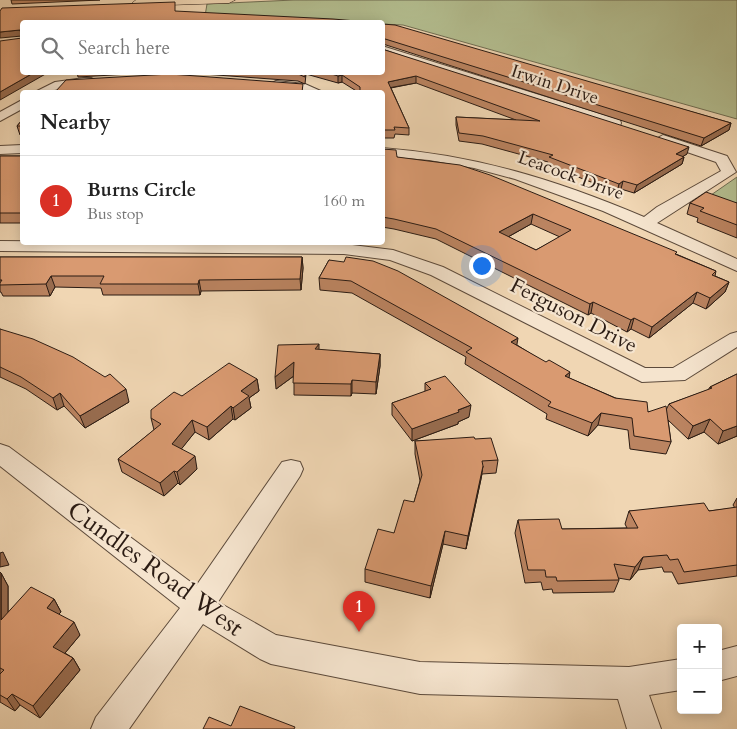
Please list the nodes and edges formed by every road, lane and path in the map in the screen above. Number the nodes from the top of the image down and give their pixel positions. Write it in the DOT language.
graph roads {
  1 [pos="228,0"];
  2 [pos="131,4"];
  3 [pos="385,50"];
  4 [pos="104,81"];
  5 [pos="261,83"];
  6 [pos="44,90"];
  7 [pos="311,90"];
  8 [pos="20,105"];
  9 [pos="0,117"];
  10 [pos="630,129"];
  11 [pos="648,135"];
  12 [pos="0,150"];
  13 [pos="20,150"];
  14 [pos="385,152"];
  15 [pos="646,223"];
  16 [pos="0,246"];
  17 [pos="737,266"];
  18 [pos="737,338"];
  19 [pos="0,453"];
  20 [pos="291,469"];
  21 [pos="200,606"];
  22 [pos="737,661"];
  23 [pos="722,665"];
  24 [pos="677,675"];
  25 [pos="629,683"];
  26 [pos="108,729"];
  27 [pos="644,729"];
  1 -- 2 [label="main road"];
  3 -- 10 [label="street, Irwin Drive"];
  4 -- 6 [label="street"];
  5 -- 7 [label="street"];
  8 -- 9 [label="street"];
  11 -- 15 [label="street"];
  12 -- 13 [label="street"];
  14 -- 15 [label="street, Leacock Drive"];
  15 -- 17 [label="street, Leacock Drive"];
  16 -- 18 [label="street, Ferguson Drive"];
  19 -- 21 [label="street, Cundles Road West"];
  20 -- 21 [label="street"];
  21 -- 25 [label="street, Cundles Road West"];
  21 -- 26 [label="street"];
  22 -- 23 [label="street"];
  24 -- 25 [label="street, Cundles Road West"];
  25 -- 27 [label="street"];
}
